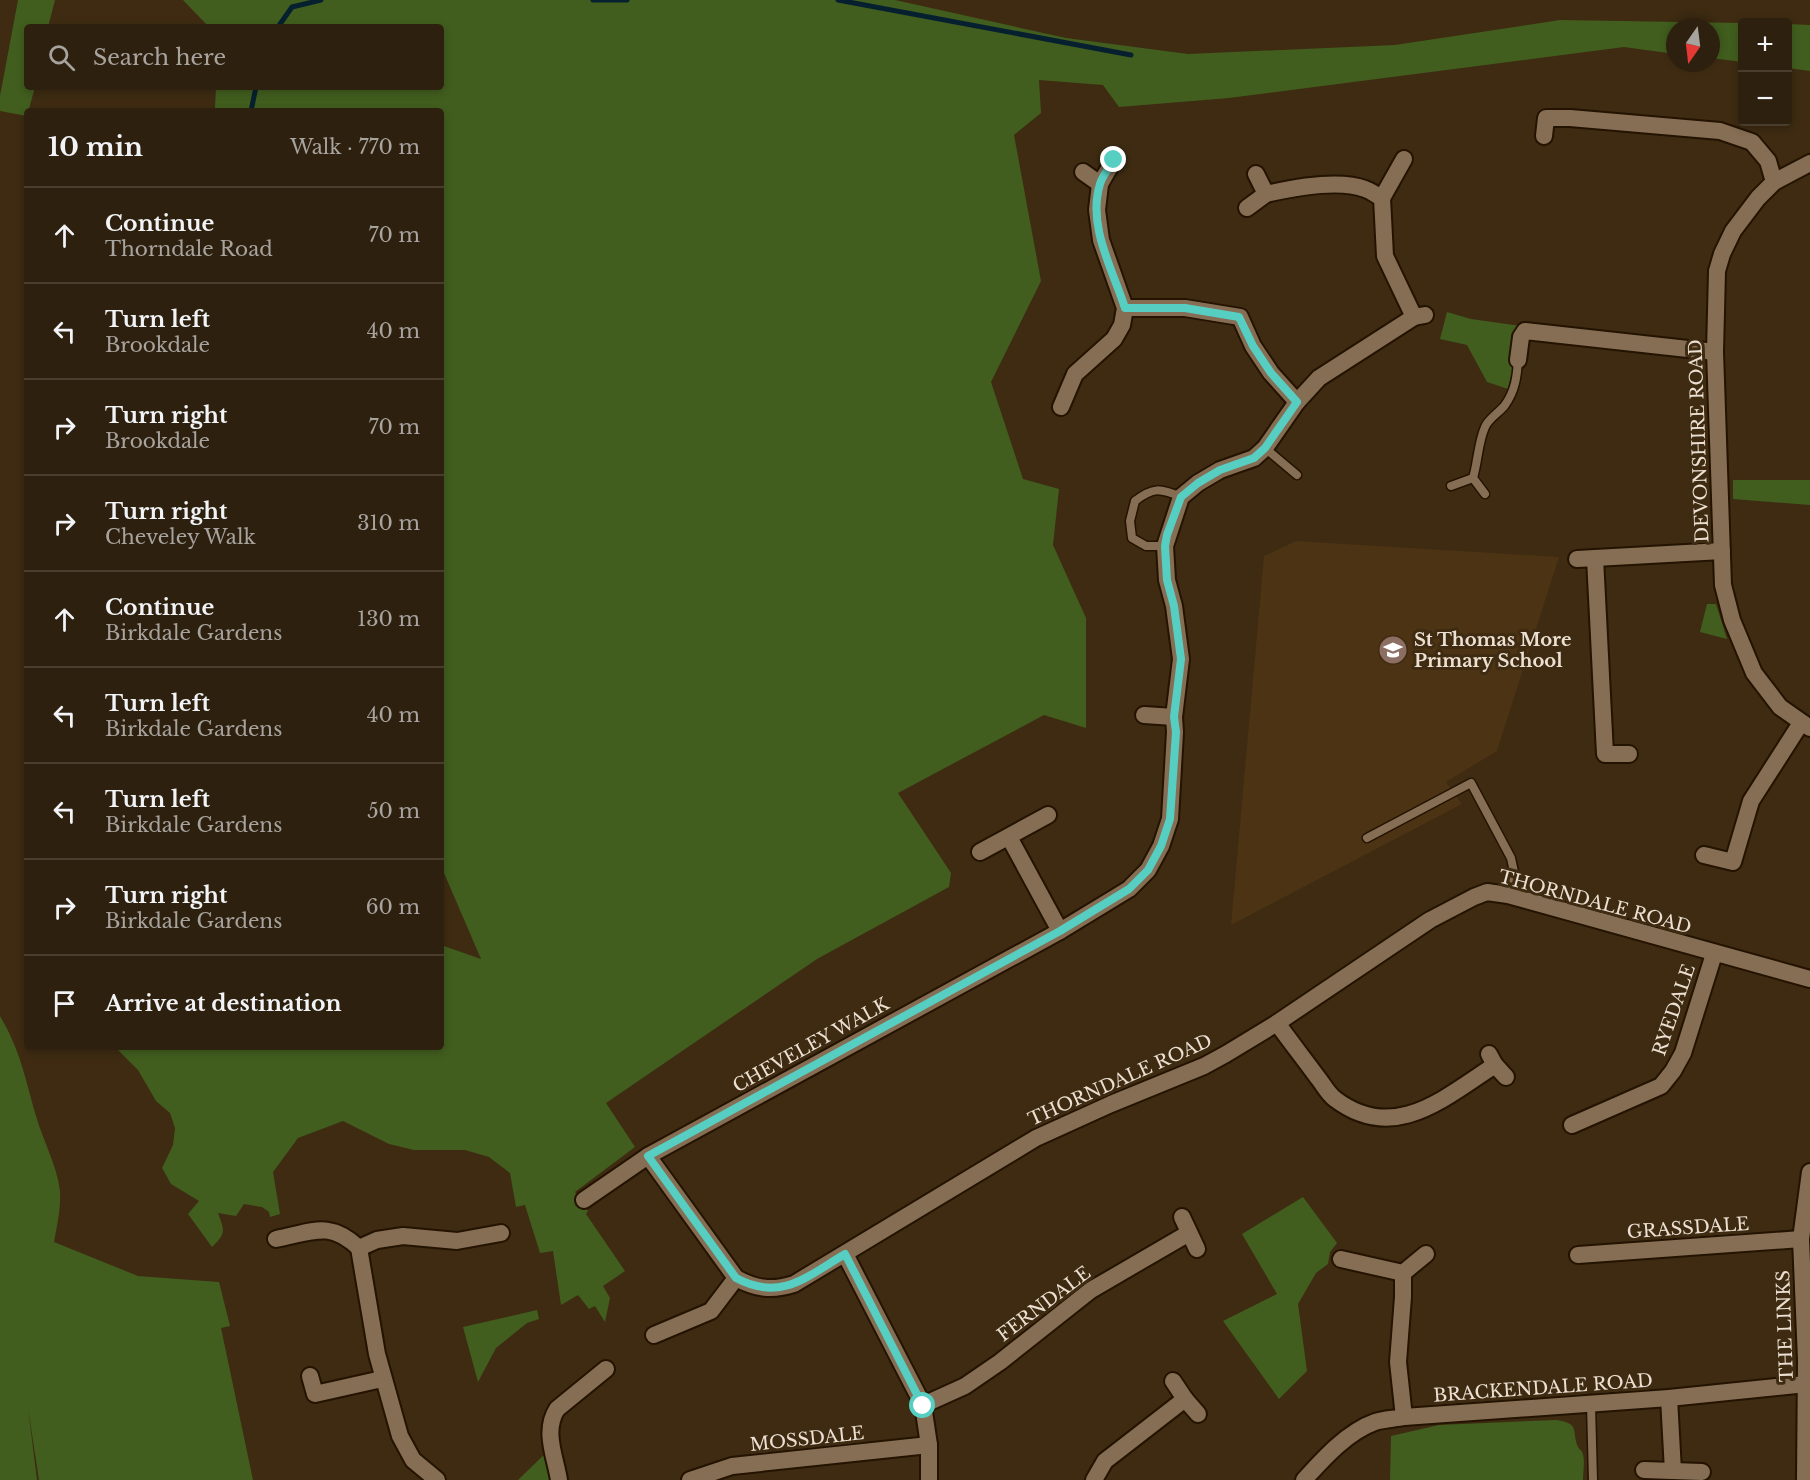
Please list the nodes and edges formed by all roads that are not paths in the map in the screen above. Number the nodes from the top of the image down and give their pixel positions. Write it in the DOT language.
graph roads {
  1 [pos="1544,136"];
  2 [pos="1404,159"];
  3 [pos="1114,160"];
  4 [pos="1810,164"];
  5 [pos="1083,172"];
  6 [pos="1256,174"];
  7 [pos="1774,182"];
  8 [pos="1100,184"];
  9 [pos="1266,194"];
  10 [pos="1382,198"];
  11 [pos="1247,208"];
  12 [pos="1125,308"];
  13 [pos="1715,352"];
  14 [pos="1518,360"];
  15 [pos="1060,365"];
  16 [pos="1075,374"];
  17 [pos="1297,402"];
  18 [pos="1061,406"];
  19 [pos="1265,448"];
  20 [pos="1298,475"];
  21 [pos="1473,478"];
  22 [pos="1451,486"];
  23 [pos="1485,494"];
  24 [pos="1181,497"];
  25 [pos="1165,546"];
  26 [pos="1722,551"];
  27 [pos="1595,558"];
  28 [pos="1577,559"];
  29 [pos="1144,715"];
  30 [pos="1174,717"];
  31 [pos="1806,726"];
  32 [pos="1629,754"];
  33 [pos="1048,815"];
  34 [pos="1009,837"];
  35 [pos="1367,838"];
  36 [pos="980,852"];
  37 [pos="1704,855"];
  38 [pos="1508,895"];
  39 [pos="1060,931"];
  40 [pos="1714,954"];
  41 [pos="1810,979"];
  42 [pos="1277,1023"];
  43 [pos="1496,1065"];
  44 [pos="1572,1125"];
  45 [pos="648,1156"];
  46 [pos="1810,1172"];
  47 [pos="584,1200"];
  48 [pos="1182,1217"];
  49 [pos="501,1233"];
  50 [pos="1189,1233"];
  51 [pos="276,1239"];
  52 [pos="1801,1239"];
  53 [pos="359,1248"];
  54 [pos="1197,1250"];
  55 [pos="845,1254"];
  56 [pos="1426,1254"];
  57 [pos="1578,1255"];
  58 [pos="1341,1259"];
  59 [pos="1403,1273"];
  60 [pos="736,1278"];
  61 [pos="654,1336"];
  62 [pos="606,1369"];
  63 [pos="310,1376"];
  64 [pos="382,1379"];
  65 [pos="1173,1381"];
  66 [pos="1806,1384"];
  67 [pos="1669,1398"];
  68 [pos="1185,1399"];
  69 [pos="1591,1404"];
  70 [pos="923,1406"];
  71 [pos="1198,1414"];
  72 [pos="1404,1417"];
  73 [pos="929,1445"];
  74 [pos="1644,1470"];
  75 [pos="1673,1471"];
  76 [pos="1702,1472"];
  77 [pos="437,1480"];
  78 [pos="559,1480"];
  79 [pos="690,1480"];
  80 [pos="929,1480"];
  81 [pos="1094,1480"];
  82 [pos="1304,1480"];
  83 [pos="1593,1480"];
  84 [pos="1805,1480"];
  1 -- 7 [label="street"];
  2 -- 10 [label="street"];
  3 -- 8 [label="street"];
  4 -- 7 [label="street, DEVONSHIRE ROAD"];
  5 -- 8 [label="street"];
  6 -- 9 [label="street"];
  7 -- 13 [label="street, DEVONSHIRE ROAD"];
  8 -- 12 [label="street"];
  9 -- 10 [label="street"];
  9 -- 11 [label="street"];
  10 -- 17 [label="street"];
  12 -- 16 [label="street"];
  12 -- 17 [label="street"];
  13 -- 14 [label="street"];
  13 -- 26 [label="street, DEVONSHIRE ROAD"];
  14 -- 21 [label="lane"];
  15 -- 16 [label="street"];
  16 -- 18 [label="street"];
  17 -- 19 [label="street"];
  19 -- 20 [label="lane"];
  19 -- 24 [label="street"];
  21 -- 22 [label="lane"];
  21 -- 23 [label="lane"];
  24 -- 25 [label="street"];
  24 -- 25 [label="lane"];
  25 -- 30 [label="street, CHEVELEY WALK"];
  26 -- 27 [label="street"];
  26 -- 31 [label="street, DEVONSHIRE ROAD"];
  27 -- 28 [label="street"];
  27 -- 32 [label="street"];
  29 -- 30 [label="street"];
  30 -- 39 [label="street, CHEVELEY WALK"];
  31 -- 37 [label="street"];
  33 -- 34 [label="street"];
  34 -- 36 [label="street"];
  34 -- 39 [label="street"];
  35 -- 38 [label="lane"];
  38 -- 40 [label="street, THORNDALE ROAD"];
  38 -- 42 [label="street, THORNDALE ROAD"];
  39 -- 45 [label="street, CHEVELEY WALK"];
  40 -- 41 [label="street, THORNDALE ROAD"];
  40 -- 44 [label="street, RYEDALE"];
  42 -- 43 [label="street"];
  42 -- 55 [label="street, THORNDALE ROAD"];
  45 -- 47 [label="street, CHEVELEY WALK"];
  45 -- 60 [label="street"];
  46 -- 52 [label="street, THE LINKS"];
  48 -- 50 [label="street"];
  49 -- 53 [label="street"];
  50 -- 54 [label="street"];
  50 -- 70 [label="street, FERNDALE"];
  51 -- 53 [label="street"];
  52 -- 57 [label="street, GRASSDALE"];
  52 -- 66 [label="street, THE LINKS"];
  53 -- 64 [label="street"];
  55 -- 60 [label="street, THORNDALE ROAD"];
  55 -- 70 [label="street"];
  56 -- 59 [label="street"];
  58 -- 59 [label="street"];
  59 -- 72 [label="street"];
  60 -- 61 [label="street"];
  62 -- 78 [label="street"];
  63 -- 64 [label="street"];
  64 -- 77 [label="street"];
  65 -- 68 [label="street"];
  66 -- 67 [label="street, BRACKENDALE ROAD"];
  66 -- 84 [label="street, THE LINKS"];
  67 -- 69 [label="street, BRACKENDALE ROAD"];
  67 -- 75 [label="street"];
  68 -- 71 [label="street"];
  68 -- 81 [label="street"];
  69 -- 72 [label="street, BRACKENDALE ROAD"];
  69 -- 83 [label="lane"];
  70 -- 73 [label="street"];
  72 -- 82 [label="street, BRACKENDALE ROAD"];
  73 -- 79 [label="street, MOSSDALE"];
  73 -- 80 [label="street"];
  74 -- 75 [label="street"];
  75 -- 76 [label="street"];
}
